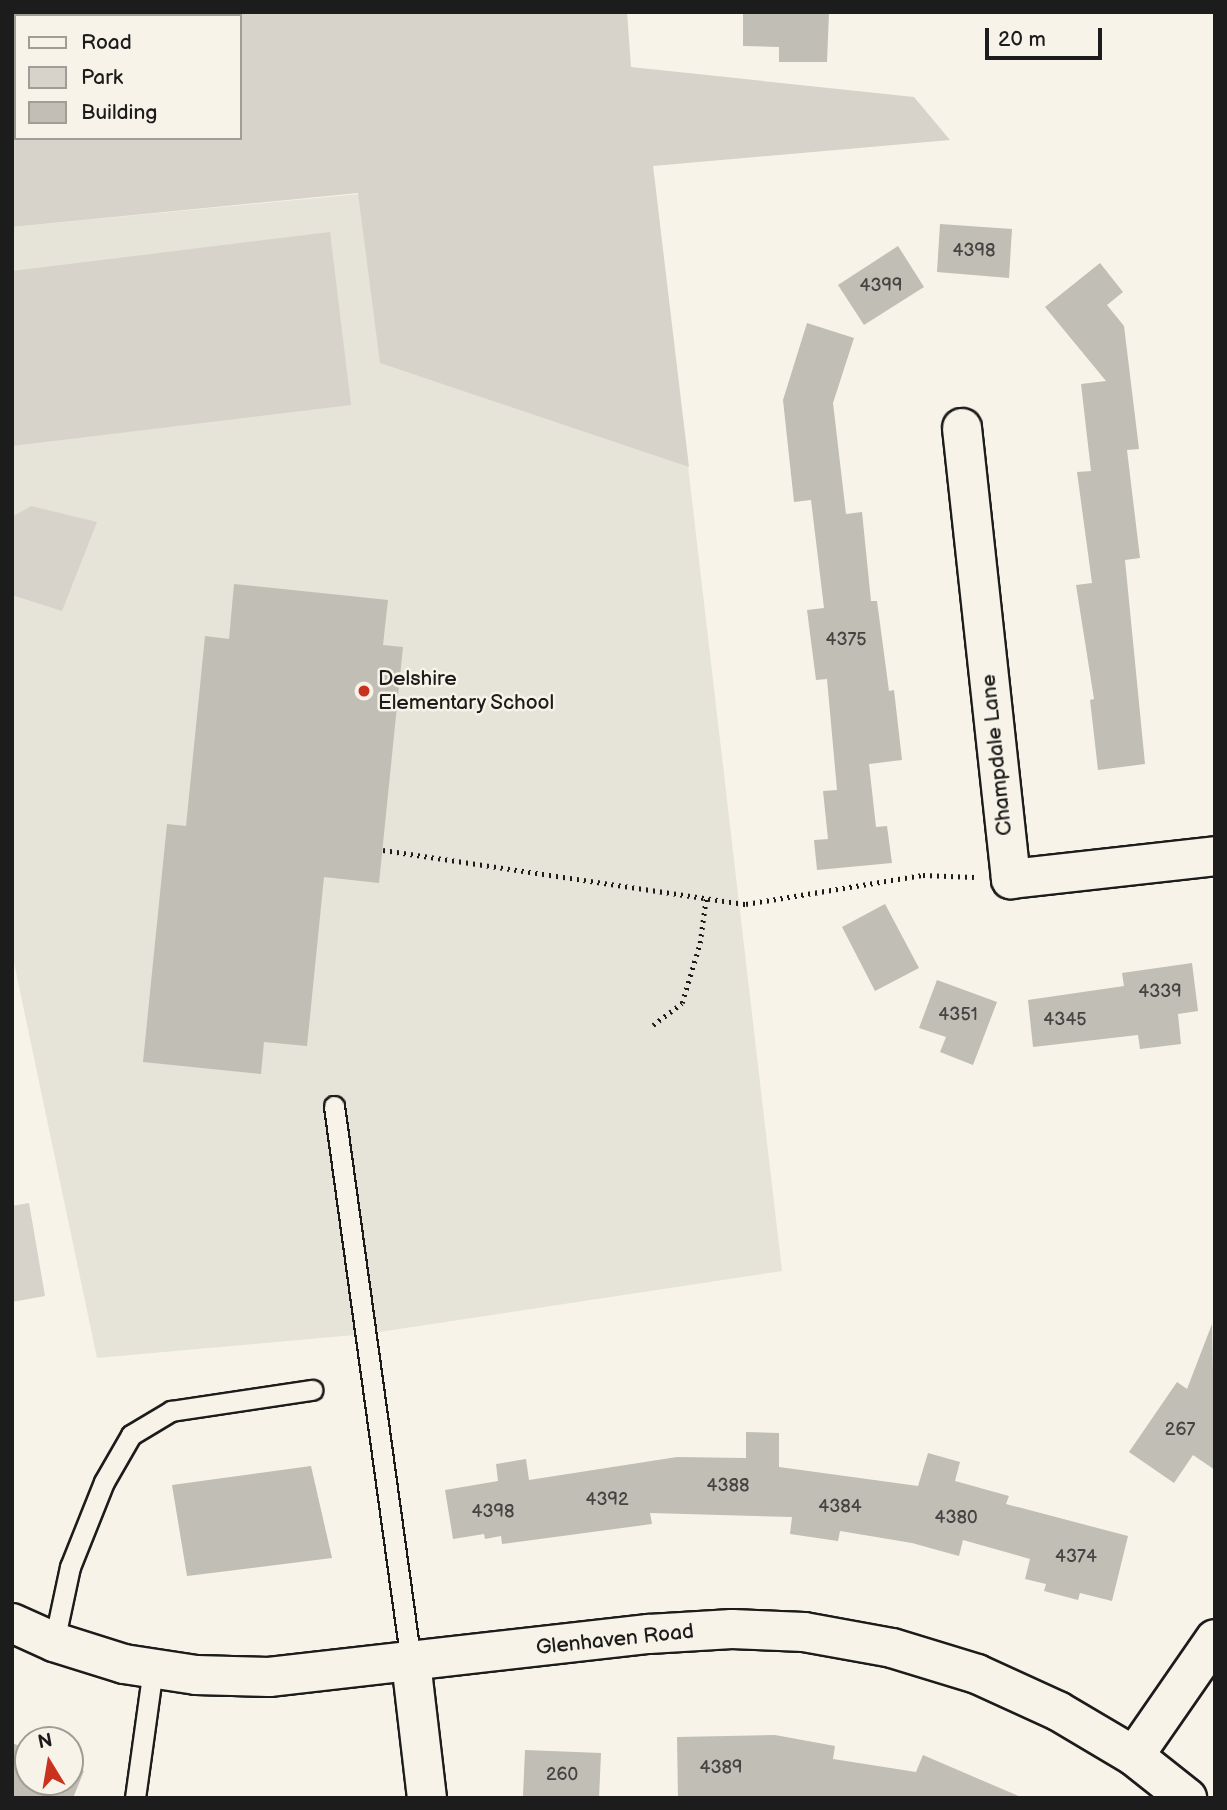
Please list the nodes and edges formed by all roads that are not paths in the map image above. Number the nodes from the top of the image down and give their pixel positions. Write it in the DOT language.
graph roads {
  1 [pos="962,428"];
  2 [pos="1215,856"];
  3 [pos="334,1106"];
  4 [pos="312,1390"];
  5 [pos="12,1623"];
  6 [pos="1215,1639"];
  7 [pos="54,1642"];
  8 [pos="411,1662"];
  9 [pos="153,1668"];
  10 [pos="1135,1756"];
  11 [pos="135,1798"];
  12 [pos="427,1798"];
  13 [pos="1187,1798"];
  1 -- 2 [label="street, Champdale Lane"];
  3 -- 8 [label="lane"];
  4 -- 7 [label="lane"];
  5 -- 7 [label="street, Glenhaven Road"];
  6 -- 10 [label="street"];
  7 -- 9 [label="street, Glenhaven Road"];
  8 -- 9 [label="street, Glenhaven Road"];
  8 -- 10 [label="street, Glenhaven Road"];
  8 -- 12 [label="street"];
  9 -- 11 [label="lane"];
  10 -- 13 [label="street, Glenhaven Road"];
}
